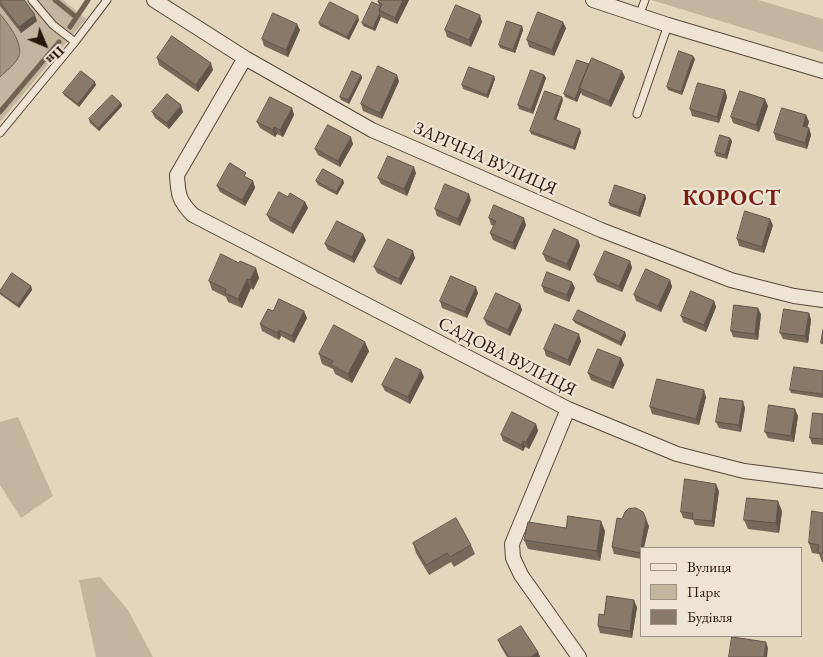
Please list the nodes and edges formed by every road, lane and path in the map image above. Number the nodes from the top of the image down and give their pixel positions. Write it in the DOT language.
graph roads {
  1 [pos="32,0"];
  2 [pos="107,0"];
  3 [pos="154,0"];
  4 [pos="593,0"];
  5 [pos="645,0"];
  6 [pos="640,16"];
  7 [pos="668,25"];
  8 [pos="76,42"];
  9 [pos="245,58"];
  10 [pos="823,71"];
  11 [pos="637,114"];
  12 [pos="0,133"];
  13 [pos="823,300"];
  14 [pos="568,409"];
  15 [pos="823,481"];
  16 [pos="579,657"];
  1 -- 8 [label="lane"];
  2 -- 8 [label="lane"];
  3 -- 9 [label="street, ЗАРІЧНА ВУЛИЦЯ"];
  4 -- 6 [label="street"];
  5 -- 6 [label="lane"];
  6 -- 7 [label="street"];
  7 -- 10 [label="street"];
  7 -- 11 [label="lane"];
  8 -- 12 [label="lane"];
  9 -- 13 [label="street, ЗАРІЧНА ВУЛИЦЯ"];
  9 -- 14 [label="street, САДОВА ВУЛИЦЯ"];
  14 -- 15 [label="street, САДОВА ВУЛИЦЯ"];
  14 -- 16 [label="street"];
}
